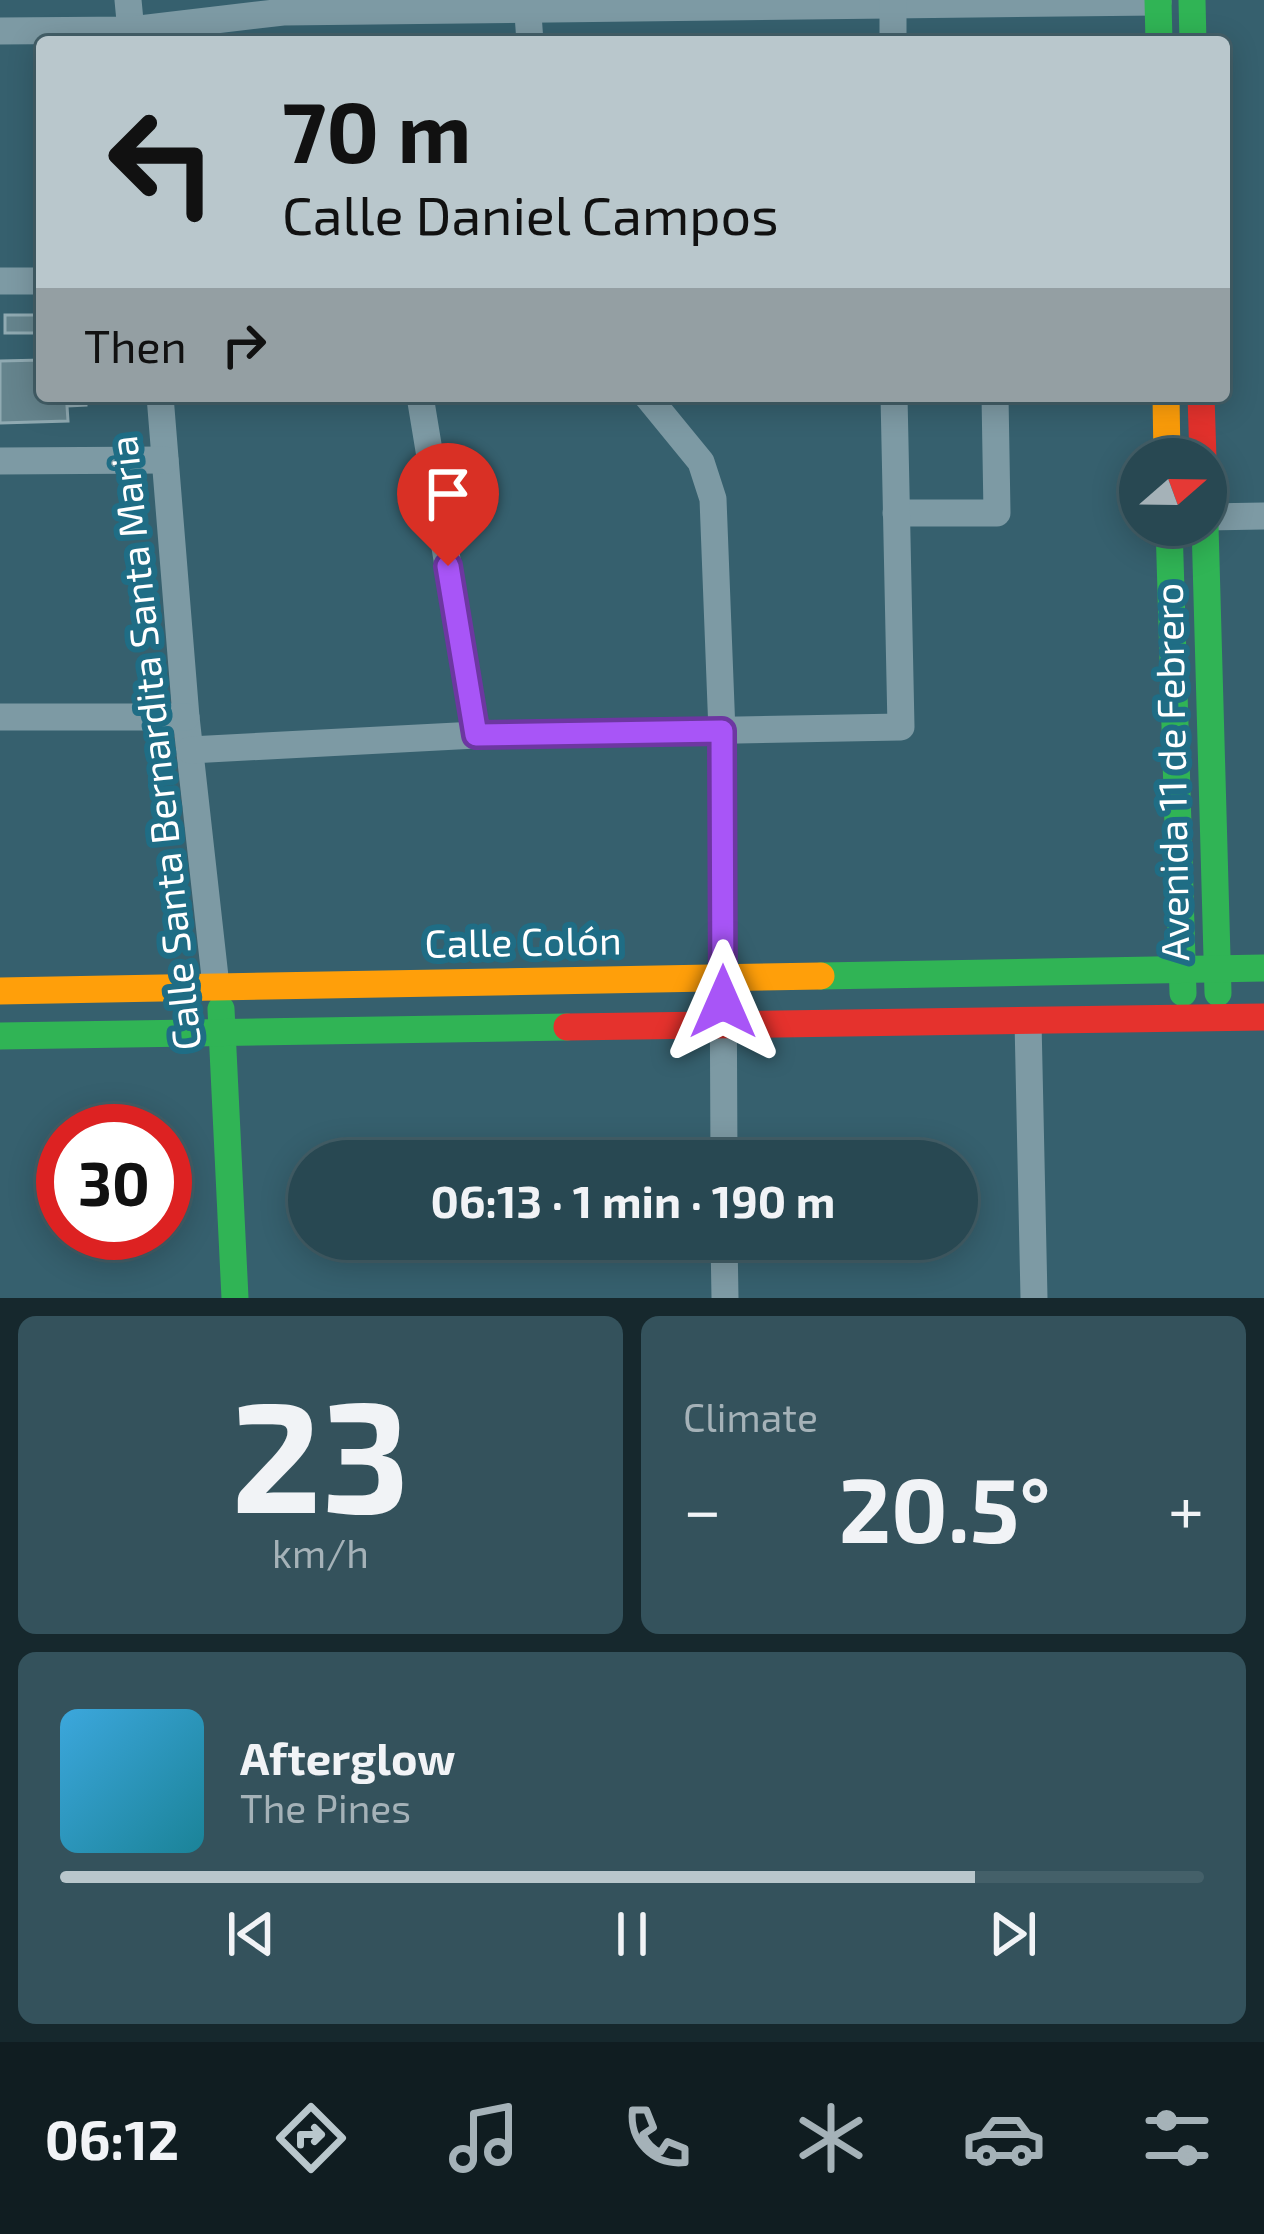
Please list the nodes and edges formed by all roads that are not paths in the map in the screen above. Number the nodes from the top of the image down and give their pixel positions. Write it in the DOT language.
graph roads {
  1 [pos="128,0"];
  2 [pos="1192,0"];
  3 [pos="1158,1"];
  4 [pos="527,3"];
  5 [pos="893,3"];
  6 [pos="0,31"];
  7 [pos="132,36"];
  8 [pos="530,36"];
  9 [pos="893,36"];
  10 [pos="1159,36"];
  11 [pos="1193,36"];
  12 [pos="0,280"];
  13 [pos="36,281"];
  14 [pos="160,402"];
  15 [pos="421,402"];
  16 [pos="652,402"];
  17 [pos="893,402"];
  18 [pos="995,402"];
  19 [pos="1166,402"];
  20 [pos="1202,402"];
  21 [pos="1167,438"];
  22 [pos="1203,438"];
  23 [pos="165,460"];
  24 [pos="0,461"];
  25 [pos="896,513"];
  26 [pos="1264,517"];
  27 [pos="1227,520"];
  28 [pos="1170,546"];
  29 [pos="1206,546"];
  30 [pos="0,717"];
  31 [pos="186,717"];
  32 [pos="722,731"];
  33 [pos="476,735"];
  34 [pos="190,750"];
  35 [pos="1184,968"];
  36 [pos="1215,968"];
  37 [pos="1264,968"];
  38 [pos="723,977"];
  39 [pos="216,986"];
  40 [pos="0,992"];
  41 [pos="1183,1016"];
  42 [pos="1221,1016"];
  43 [pos="1264,1017"];
  44 [pos="1028,1021"];
  45 [pos="722,1027"];
  46 [pos="225,1032"];
  47 [pos="0,1036"];
  48 [pos="724,1140"];
  49 [pos="724,1260"];
  50 [pos="235,1298"];
  51 [pos="725,1298"];
  52 [pos="1034,1298"];
  1 -- 7 [label="street"];
  2 -- 11 [label="street"];
  3 -- 5 [label="street"];
  3 -- 10 [label="street"];
  4 -- 5 [label="street"];
  4 -- 7 [label="street"];
  4 -- 8 [label="street"];
  5 -- 9 [label="street"];
  6 -- 7 [label="street"];
  12 -- 13 [label="street"];
  14 -- 23 [label="street, Calle Santa Bernardita Santa Maria"];
  15 -- 33 [label="street"];
  16 -- 32 [label="street"];
  17 -- 25 [label="street"];
  18 -- 25 [label="street"];
  19 -- 21 [label="street"];
  20 -- 22 [label="street"];
  23 -- 24 [label="street"];
  23 -- 31 [label="street, Calle Santa Bernardita Santa Maria"];
  25 -- 32 [label="street"];
  26 -- 27 [label="street"];
  28 -- 35 [label="street"];
  29 -- 36 [label="street, Avenida 11 de Febrero"];
  30 -- 31 [label="street"];
  31 -- 34 [label="street, Calle Santa Bernardita Santa Maria"];
  32 -- 33 [label="street"];
  32 -- 38 [label="street"];
  33 -- 34 [label="street"];
  34 -- 39 [label="street, Calle Santa Bernardita Santa Maria"];
  35 -- 36 [label="street, Calle Colón"];
  35 -- 38 [label="street, Calle Colón"];
  35 -- 41 [label="street"];
  36 -- 37 [label="street, Calle Colón"];
  36 -- 42 [label="street, Avenida 11 de Febrero"];
  38 -- 39 [label="street, Calle Colón"];
  38 -- 45 [label="street"];
  39 -- 40 [label="street, Calle Colón"];
  39 -- 46 [label="street, Calle Santa Bernardita Santa Maria"];
  41 -- 42 [label="street"];
  41 -- 44 [label="street"];
  42 -- 43 [label="street"];
  44 -- 45 [label="street"];
  44 -- 52 [label="street"];
  45 -- 46 [label="street"];
  45 -- 48 [label="street"];
  46 -- 47 [label="street"];
  46 -- 50 [label="street, Calle Santa Bernardita Santa Maria"];
  49 -- 51 [label="street"];
}
